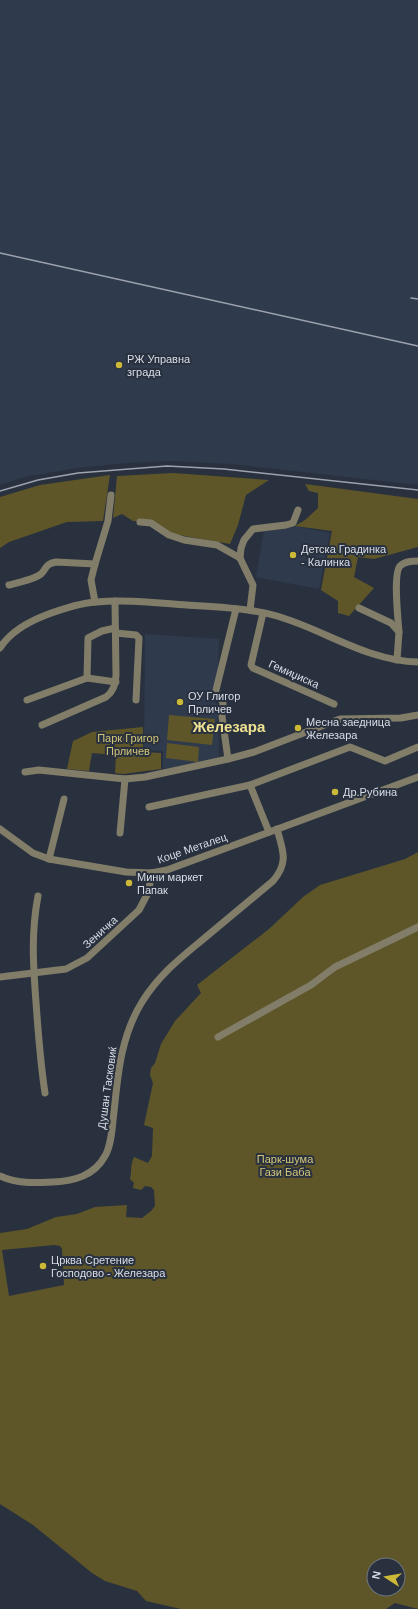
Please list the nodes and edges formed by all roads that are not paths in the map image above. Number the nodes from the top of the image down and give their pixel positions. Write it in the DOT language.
graph roads {
  1 [pos="111,495"];
  2 [pos="298,510"];
  3 [pos="140,522"];
  4 [pos="240,558"];
  5 [pos="418,561"];
  6 [pos="95,564"];
  7 [pos="9,585"];
  8 [pos="115,601"];
  9 [pos="95,602"];
  10 [pos="359,608"];
  11 [pos="236,609"];
  12 [pos="250,610"];
  13 [pos="264,613"];
  14 [pos="116,630"];
  15 [pos="398,632"];
  16 [pos="0,648"];
  17 [pos="397,660"];
  18 [pos="418,662"];
  19 [pos="87,678"];
  20 [pos="116,682"];
  21 [pos="26,700"];
  22 [pos="136,700"];
  23 [pos="334,704"];
  24 [pos="418,715"];
  25 [pos="42,724"];
  26 [pos="418,747"];
  27 [pos="228,759"];
  28 [pos="25,772"];
  29 [pos="418,777"];
  30 [pos="125,779"];
  31 [pos="250,785"];
  32 [pos="64,799"];
  33 [pos="149,807"];
  34 [pos="277,829"];
  35 [pos="1,830"];
  36 [pos="269,832"];
  37 [pos="120,833"];
  38 [pos="49,859"];
  39 [pos="151,873"];
  40 [pos="38,896"];
  41 [pos="418,927"];
  42 [pos="34,973"];
  43 [pos="0,976"];
  44 [pos="218,1037"];
  45 [pos="45,1093"];
  46 [pos="0,1176"];
  1 -- 6 [label="street"];
  2 -- 4 [label="street"];
  3 -- 4 [label="street"];
  4 -- 12 [label="street"];
  5 -- 15 [label="street"];
  6 -- 7 [label="street"];
  6 -- 9 [label="street"];
  8 -- 9 [label="street"];
  8 -- 11 [label="street"];
  8 -- 14 [label="street"];
  9 -- 16 [label="street"];
  10 -- 15 [label="street"];
  11 -- 12 [label="street"];
  11 -- 27 [label="street"];
  12 -- 13 [label="street"];
  13 -- 17 [label="street"];
  13 -- 23 [label="street, Гемиџиска"];
  14 -- 19 [label="street"];
  14 -- 20 [label="street"];
  14 -- 22 [label="street"];
  15 -- 17 [label="street"];
  17 -- 18 [label="street"];
  19 -- 20 [label="street"];
  19 -- 21 [label="street"];
  20 -- 25 [label="street"];
  24 -- 27 [label="street"];
  26 -- 31 [label="street"];
  27 -- 30 [label="street"];
  28 -- 30 [label="street"];
  29 -- 34 [label="street, Коце Металец"];
  30 -- 37 [label="street"];
  31 -- 33 [label="street"];
  31 -- 36 [label="street"];
  32 -- 38 [label="street"];
  34 -- 36 [label="street, Коце Металец"];
  34 -- 46 [label="street, Душан Тасковиќ"];
  35 -- 38 [label="street, Коце Металец"];
  36 -- 39 [label="street, Коце Металец"];
  38 -- 39 [label="street, Коце Металец"];
  39 -- 42 [label="street, Зеничка"];
  40 -- 42 [label="street"];
  41 -- 44 [label="street"];
  42 -- 43 [label="street, Зеничка"];
  42 -- 45 [label="street"];
}
